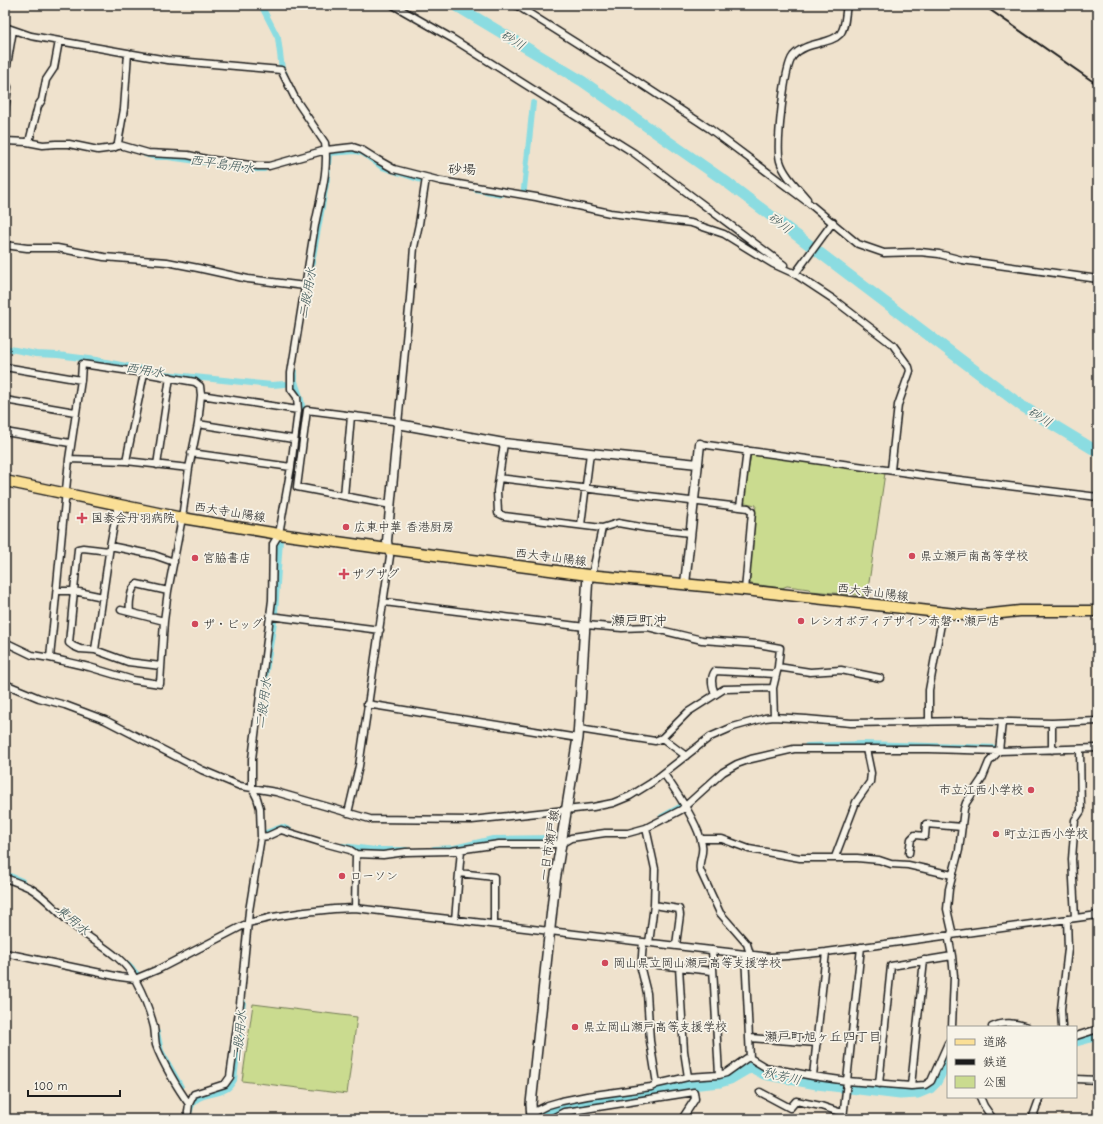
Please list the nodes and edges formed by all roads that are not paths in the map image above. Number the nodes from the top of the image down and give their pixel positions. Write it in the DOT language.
graph roads {
  1 [pos="393,5"];
  2 [pos="516,5"];
  3 [pos="847,5"];
  4 [pos="5,27"];
  5 [pos="13,30"];
  6 [pos="59,41"];
  7 [pos="128,53"];
  8 [pos="5,77"];
  9 [pos="5,81"];
  10 [pos="5,110"];
  11 [pos="5,141"];
  12 [pos="29,142"];
  13 [pos="119,146"];
  14 [pos="326,150"];
  15 [pos="426,178"];
  16 [pos="810,204"];
  17 [pos="833,222"];
  18 [pos="5,245"];
  19 [pos="795,274"];
  20 [pos="1098,279"];
  21 [pos="305,286"];
  22 [pos="5,367"];
  23 [pos="144,373"];
  24 [pos="170,377"];
  25 [pos="81,380"];
  26 [pos="201,395"];
  27 [pos="5,400"];
  28 [pos="298,410"];
  29 [pos="75,412"];
  30 [pos="351,416"];
  31 [pos="198,424"];
  32 [pos="398,424"];
  33 [pos="5,432"];
  34 [pos="294,439"];
  35 [pos="70,443"];
  36 [pos="504,443"];
  37 [pos="700,444"];
  38 [pos="747,450"];
  39 [pos="191,453"];
  40 [pos="590,453"];
  41 [pos="69,459"];
  42 [pos="126,461"];
  43 [pos="698,464"];
  44 [pos="157,465"];
  45 [pos="291,467"];
  46 [pos="189,468"];
  47 [pos="891,470"];
  48 [pos="499,478"];
  49 [pos="5,481"];
  50 [pos="586,489"];
  51 [pos="65,493"];
  52 [pos="344,496"];
  53 [pos="1098,497"];
  54 [pos="694,501"];
  55 [pos="118,504"];
  56 [pos="390,505"];
  57 [pos="740,507"];
  58 [pos="182,518"];
  59 [pos="581,525"];
  60 [pos="602,528"];
  61 [pos="690,533"];
  62 [pos="278,534"];
  63 [pos="109,548"];
  64 [pos="388,549"];
  65 [pos="174,562"];
  66 [pos="590,575"];
  67 [pos="685,584"];
  68 [pos="745,590"];
  69 [pos="56,591"];
  70 [pos="168,591"];
  71 [pos="74,592"];
  72 [pos="103,597"];
  73 [pos="384,602"];
  74 [pos="121,610"];
  75 [pos="1098,611"];
  76 [pos="130,612"];
  77 [pos="944,613"];
  78 [pos="270,616"];
  79 [pos="164,621"];
  80 [pos="586,626"];
  81 [pos="380,630"];
  82 [pos="5,642"];
  83 [pos="95,650"];
  84 [pos="50,658"];
  85 [pos="161,666"];
  86 [pos="778,667"];
  87 [pos="775,674"];
  88 [pos="880,678"];
  89 [pos="5,684"];
  90 [pos="773,688"];
  91 [pos="715,694"];
  92 [pos="367,704"];
  93 [pos="774,717"];
  94 [pos="1098,721"];
  95 [pos="929,722"];
  96 [pos="1002,722"];
  97 [pos="1052,723"];
  98 [pos="579,729"];
  99 [pos="578,738"];
  100 [pos="662,738"];
  101 [pos="1098,748"];
  102 [pos="866,749"];
  103 [pos="1052,750"];
  104 [pos="1080,750"];
  105 [pos="999,751"];
  106 [pos="686,756"];
  107 [pos="664,774"];
  108 [pos="252,788"];
  109 [pos="685,807"];
  110 [pos="566,810"];
  111 [pos="348,813"];
  112 [pos="962,827"];
  113 [pos="646,828"];
  114 [pos="260,838"];
  115 [pos="701,839"];
  116 [pos="561,844"];
  117 [pos="461,850"];
  118 [pos="909,853"];
  119 [pos="356,854"];
  120 [pos="835,858"];
  121 [pos="459,873"];
  122 [pos="952,875"];
  123 [pos="5,878"];
  124 [pos="654,905"];
  125 [pos="355,908"];
  126 [pos="1098,915"];
  127 [pos="1075,918"];
  128 [pos="1067,919"];
  129 [pos="456,920"];
  130 [pos="248,923"];
  131 [pos="494,924"];
  132 [pos="551,931"];
  133 [pos="950,935"];
  134 [pos="646,942"];
  135 [pos="676,945"];
  136 [pos="861,947"];
  137 [pos="712,950"];
  138 [pos="826,952"];
  139 [pos="5,953"];
  140 [pos="747,954"];
  141 [pos="952,956"];
  142 [pos="924,960"];
  143 [pos="641,963"];
  144 [pos="679,967"];
  145 [pos="712,971"];
  146 [pos="135,979"];
  147 [pos="952,1026"];
  148 [pos="995,1026"];
  149 [pos="1023,1026"];
  150 [pos="1062,1026"];
  151 [pos="1098,1028"];
  152 [pos="1077,1036"];
  153 [pos="750,1038"];
  154 [pos="817,1043"];
  155 [pos="947,1045"];
  156 [pos="750,1058"];
  157 [pos="719,1075"];
  158 [pos="813,1076"];
  159 [pos="688,1077"];
  160 [pos="1077,1079"];
  161 [pos="1098,1080"];
  162 [pos="657,1084"];
  163 [pos="879,1084"];
  164 [pos="911,1086"];
  165 [pos="846,1087"];
  166 [pos="760,1092"];
  167 [pos="980,1098"];
  168 [pos="1040,1098"];
  169 [pos="189,1104"];
  170 [pos="843,1112"];
  171 [pos="532,1117"];
  172 [pos="553,1118"];
  173 [pos="187,1119"];
  174 [pos="682,1119"];
  175 [pos="842,1119"];
  176 [pos="993,1119"];
  177 [pos="1032,1119"];
  1 -- 19 [label="street"];
  2 -- 16 [label="street"];
  3 -- 16 [label="street"];
  4 -- 5 [label="street"];
  5 -- 6 [label="street"];
  5 -- 8 [label="street"];
  6 -- 7 [label="street"];
  6 -- 12 [label="street"];
  7 -- 13 [label="street"];
  7 -- 14 [label="street"];
  9 -- 10 [label="street"];
  11 -- 12 [label="street"];
  12 -- 13 [label="street"];
  13 -- 14 [label="street"];
  14 -- 15 [label="street"];
  14 -- 21 [label="street"];
  15 -- 19 [label="street"];
  15 -- 32 [label="street"];
  16 -- 17 [label="street"];
  17 -- 19 [label="street"];
  17 -- 20 [label="street"];
  18 -- 21 [label="street"];
  19 -- 47 [label="street"];
  21 -- 28 [label="street"];
  22 -- 25 [label="street"];
  23 -- 24 [label="street"];
  23 -- 25 [label="street"];
  23 -- 42 [label="street"];
  24 -- 26 [label="street"];
  24 -- 44 [label="street"];
  25 -- 29 [label="street"];
  26 -- 28 [label="street"];
  26 -- 31 [label="street"];
  27 -- 29 [label="street"];
  28 -- 34 [label="street"];
  29 -- 35 [label="street"];
  30 -- 32 [label="street"];
  30 -- 52 [label="street"];
  30 -- 52 [label="street"];
  31 -- 34 [label="street"];
  31 -- 39 [label="street"];
  32 -- 36 [label="street"];
  32 -- 56 [label="street"];
  33 -- 35 [label="street"];
  34 -- 45 [label="street"];
  35 -- 41 [label="street"];
  36 -- 40 [label="street"];
  36 -- 48 [label="street"];
  37 -- 38 [label="street"];
  37 -- 43 [label="street"];
  38 -- 47 [label="street"];
  38 -- 57 [label="street"];
  39 -- 45 [label="street"];
  39 -- 46 [label="street"];
  40 -- 43 [label="street"];
  40 -- 50 [label="street"];
  41 -- 42 [label="street"];
  41 -- 51 [label="street"];
  42 -- 44 [label="street"];
  43 -- 54 [label="street"];
  44 -- 46 [label="street"];
  45 -- 62 [label="street"];
  46 -- 58 [label="street"];
  47 -- 53 [label="street"];
  48 -- 50 [label="street"];
  48 -- 59 [label="street"];
  49 -- 51 [label="main road, 西大寺山陽線"];
  50 -- 54 [label="street"];
  50 -- 59 [label="street"];
  51 -- 55 [label="main road, 西大寺山陽線"];
  51 -- 69 [label="street"];
  52 -- 56 [label="street"];
  54 -- 57 [label="street"];
  54 -- 61 [label="street"];
  55 -- 58 [label="main road, 西大寺山陽線"];
  55 -- 63 [label="street"];
  56 -- 64 [label="street"];
  57 -- 68 [label="street"];
  58 -- 62 [label="main road, 西大寺山陽線"];
  58 -- 65 [label="street"];
  59 -- 60 [label="street"];
  60 -- 61 [label="street"];
  60 -- 66 [label="street"];
  61 -- 67 [label="street"];
  62 -- 64 [label="main road, 西大寺山陽線"];
  62 -- 78 [label="street"];
  63 -- 65 [label="street"];
  63 -- 71 [label="street"];
  63 -- 72 [label="street"];
  64 -- 66 [label="main road, 西大寺山陽線"];
  64 -- 73 [label="street"];
  65 -- 70 [label="street"];
  66 -- 67 [label="main road, 西大寺山陽線"];
  66 -- 80 [label="main road, 一日市瀬戸線"];
  67 -- 68 [label="main road, 西大寺山陽線"];
  68 -- 77 [label="main road, 西大寺山陽線"];
  69 -- 71 [label="street"];
  69 -- 84 [label="street"];
  70 -- 76 [label="street"];
  70 -- 79 [label="street"];
  71 -- 72 [label="street"];
  71 -- 83 [label="street"];
  72 -- 83 [label="street"];
  73 -- 80 [label="street"];
  73 -- 81 [label="street"];
  74 -- 76 [label="street"];
  75 -- 77 [label="main road, 西大寺山陽線"];
  76 -- 79 [label="street"];
  77 -- 95 [label="street"];
  78 -- 81 [label="street"];
  78 -- 108 [label="street"];
  79 -- 85 [label="street"];
  80 -- 86 [label="street"];
  80 -- 98 [label="main road, 一日市瀬戸線"];
  81 -- 92 [label="street"];
  82 -- 84 [label="street"];
  83 -- 85 [label="street"];
  84 -- 85 [label="street"];
  86 -- 87 [label="street"];
  86 -- 88 [label="street"];
  87 -- 90 [label="street"];
  87 -- 91 [label="street"];
  89 -- 108 [label="street"];
  90 -- 91 [label="street"];
  90 -- 93 [label="street"];
  91 -- 100 [label="street"];
  92 -- 99 [label="street"];
  92 -- 111 [label="street"];
  93 -- 95 [label="street"];
  93 -- 106 [label="street"];
  94 -- 97 [label="street"];
  95 -- 96 [label="street"];
  96 -- 97 [label="street"];
  96 -- 105 [label="street"];
  97 -- 103 [label="street"];
  98 -- 99 [label="main road, 一日市瀬戸線"];
  98 -- 100 [label="street"];
  99 -- 110 [label="main road, 一日市瀬戸線"];
  100 -- 106 [label="street"];
  101 -- 104 [label="street"];
  102 -- 105 [label="street"];
  102 -- 109 [label="street"];
  102 -- 120 [label="street"];
  103 -- 104 [label="street"];
  103 -- 105 [label="street"];
  104 -- 127 [label="street"];
  105 -- 112 [label="street"];
  106 -- 107 [label="street"];
  107 -- 109 [label="street"];
  107 -- 110 [label="street"];
  108 -- 111 [label="street"];
  108 -- 114 [label="street"];
  109 -- 113 [label="street"];
  109 -- 115 [label="street"];
  110 -- 111 [label="street"];
  110 -- 116 [label="main road, 一日市瀬戸線"];
  112 -- 118 [label="street"];
  112 -- 122 [label="street"];
  113 -- 116 [label="street"];
  113 -- 124 [label="street"];
  114 -- 119 [label="street"];
  114 -- 130 [label="street"];
  115 -- 120 [label="street"];
  115 -- 140 [label="street"];
  116 -- 117 [label="street"];
  116 -- 132 [label="main road, 一日市瀬戸線"];
  117 -- 119 [label="street"];
  117 -- 121 [label="street"];
  119 -- 125 [label="street"];
  120 -- 122 [label="street"];
  121 -- 129 [label="street"];
  121 -- 131 [label="street"];
  122 -- 133 [label="street"];
  123 -- 146 [label="street"];
  124 -- 134 [label="street"];
  124 -- 135 [label="street"];
  125 -- 129 [label="street"];
  125 -- 130 [label="street"];
  126 -- 127 [label="street"];
  127 -- 128 [label="street"];
  128 -- 133 [label="street"];
  128 -- 150 [label="street"];
  129 -- 131 [label="street"];
  130 -- 146 [label="street"];
  130 -- 169 [label="street"];
  131 -- 132 [label="street"];
  132 -- 134 [label="street"];
  132 -- 171 [label="main road, 一日市瀬戸線"];
  133 -- 136 [label="street"];
  133 -- 141 [label="street"];
  134 -- 135 [label="street"];
  134 -- 143 [label="street"];
  135 -- 137 [label="street"];
  136 -- 138 [label="street"];
  136 -- 165 [label="street"];
  137 -- 140 [label="street"];
  137 -- 145 [label="street"];
  138 -- 140 [label="street"];
  138 -- 154 [label="street"];
  139 -- 146 [label="street"];
  140 -- 153 [label="street"];
  141 -- 142 [label="street"];
  141 -- 147 [label="street"];
  142 -- 163 [label="street"];
  142 -- 164 [label="street"];
  143 -- 144 [label="street"];
  143 -- 162 [label="street"];
  144 -- 145 [label="street"];
  144 -- 159 [label="street"];
  145 -- 157 [label="street"];
  146 -- 169 [label="street"];
  148 -- 149 [label="street"];
  151 -- 152 [label="street"];
  153 -- 154 [label="street"];
  153 -- 156 [label="street"];
  154 -- 158 [label="street"];
  155 -- 164 [label="street"];
  156 -- 157 [label="street"];
  156 -- 158 [label="street"];
  157 -- 159 [label="street"];
  158 -- 165 [label="street"];
  159 -- 162 [label="street"];
  160 -- 161 [label="street"];
  162 -- 171 [label="street"];
  163 -- 164 [label="street"];
  163 -- 165 [label="street"];
  165 -- 170 [label="street"];
  166 -- 170 [label="street"];
  167 -- 176 [label="street"];
  168 -- 177 [label="street"];
  169 -- 173 [label="street"];
  170 -- 175 [label="street"];
  172 -- 174 [label="street"];
}
